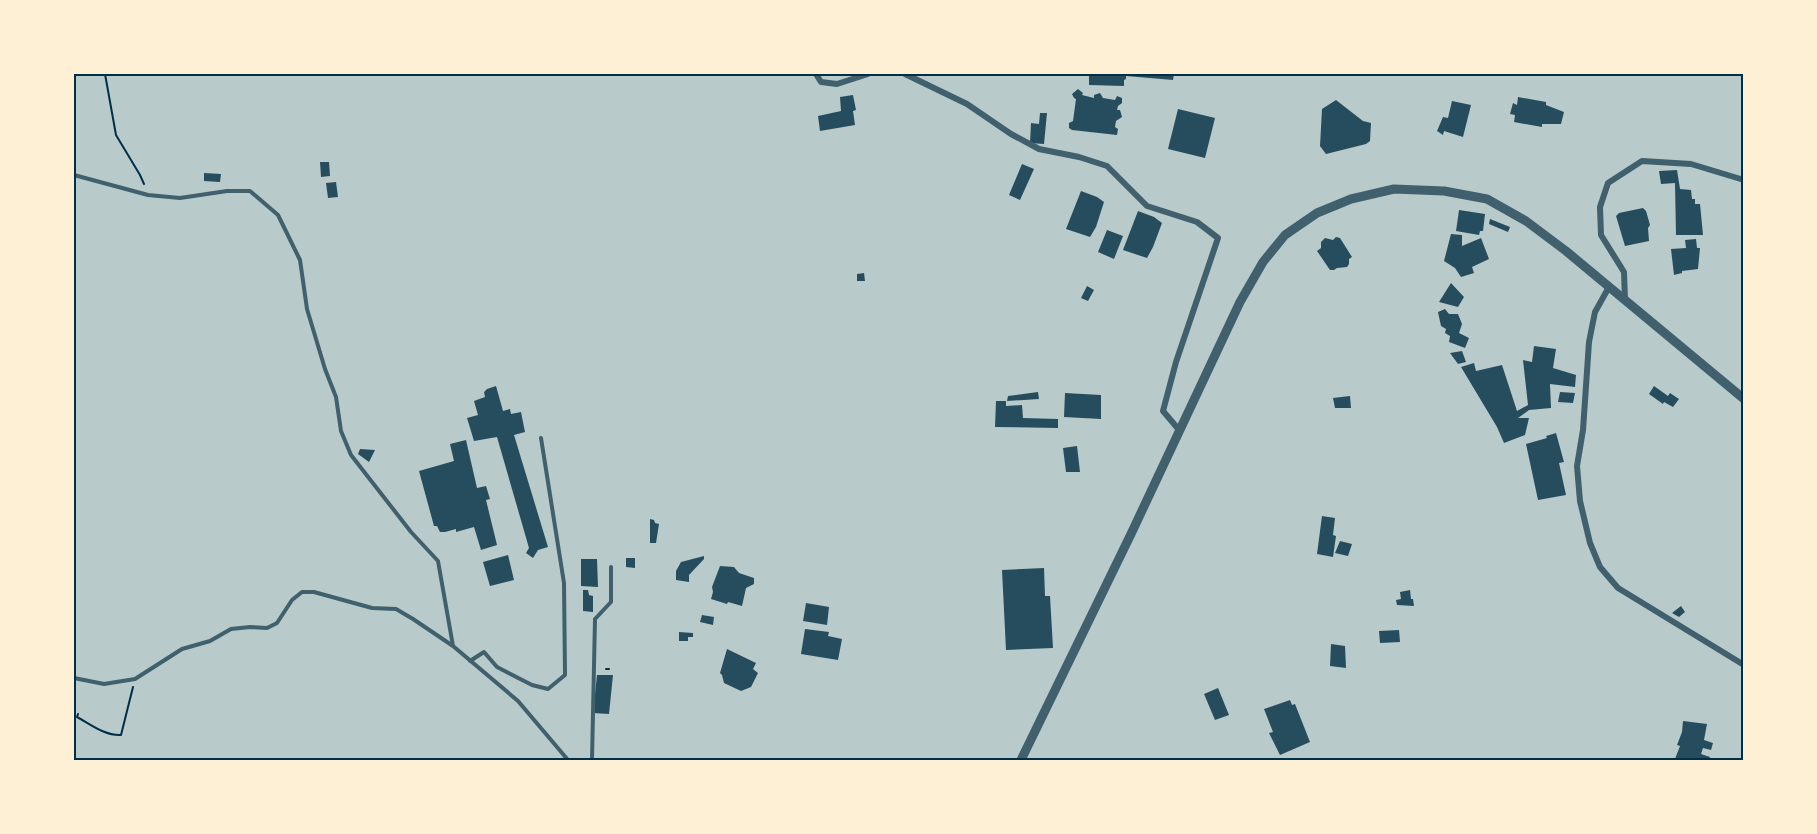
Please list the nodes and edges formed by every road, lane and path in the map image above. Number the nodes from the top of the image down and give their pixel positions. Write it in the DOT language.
graph roads {
  1 [pos="105,74"];
  2 [pos="816,74"];
  3 [pos="868,74"];
  4 [pos="905,74"];
  5 [pos="74,175"];
  6 [pos="1743,180"];
  7 [pos="148,195"];
  8 [pos="1609,287"];
  9 [pos="1625,300"];
  10 [pos="1743,399"];
  11 [pos="1180,431"];
  12 [pos="541,438"];
  13 [pos="611,567"];
  14 [pos="453,646"];
  15 [pos="470,661"];
  16 [pos="1743,665"];
  17 [pos="74,678"];
  18 [pos="135,679"];
  19 [pos="76,716"];
  20 [pos="568,760"];
  21 [pos="592,760"];
  22 [pos="1021,760"];
  1 -- 7 [label="path"];
  2 -- 3 [label="street"];
  4 -- 11 [label="street"];
  5 -- 7 [label="lane"];
  6 -- 9 [label="street"];
  7 -- 14 [label="lane"];
  8 -- 9 [label="street"];
  8 -- 11 [label="street"];
  8 -- 16 [label="street"];
  9 -- 10 [label="street"];
  11 -- 22 [label="street"];
  12 -- 15 [label="lane"];
  13 -- 21 [label="lane"];
  14 -- 15 [label="lane"];
  14 -- 18 [label="lane"];
  15 -- 20 [label="lane"];
  17 -- 18 [label="lane"];
  18 -- 19 [label="path"];
}
